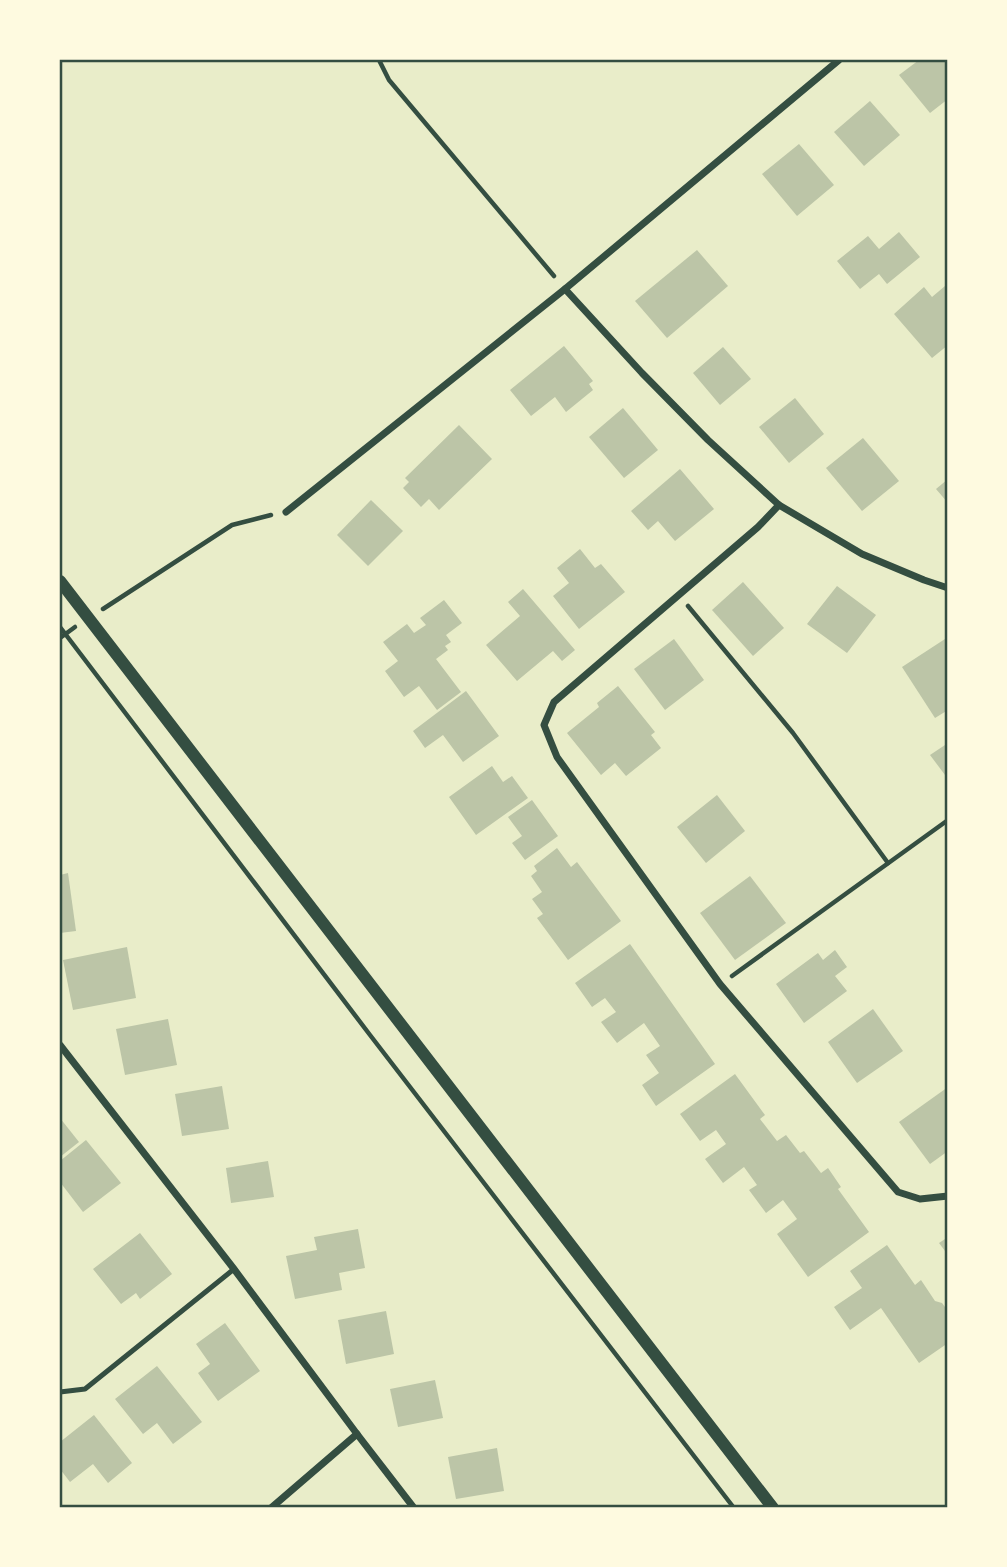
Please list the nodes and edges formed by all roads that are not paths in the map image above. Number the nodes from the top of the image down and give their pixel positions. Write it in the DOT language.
graph roads {
  1 [pos="839,60"];
  2 [pos="565,289"];
  3 [pos="779,505"];
  4 [pos="286,512"];
  5 [pos="60,582"];
  6 [pos="947,587"];
  7 [pos="61,1049"];
  8 [pos="947,1196"];
  9 [pos="234,1269"];
  10 [pos="60,1392"];
  11 [pos="357,1434"];
  12 [pos="271,1507"];
  13 [pos="414,1507"];
  14 [pos="773,1507"];
  1 -- 2 [label="street"];
  2 -- 3 [label="street"];
  2 -- 4 [label="street"];
  3 -- 6 [label="street"];
  3 -- 8 [label="street"];
  5 -- 14 [label="street"];
  7 -- 9 [label="street"];
  9 -- 10 [label="lane"];
  9 -- 11 [label="street"];
  11 -- 12 [label="street"];
  11 -- 13 [label="street"];
}
